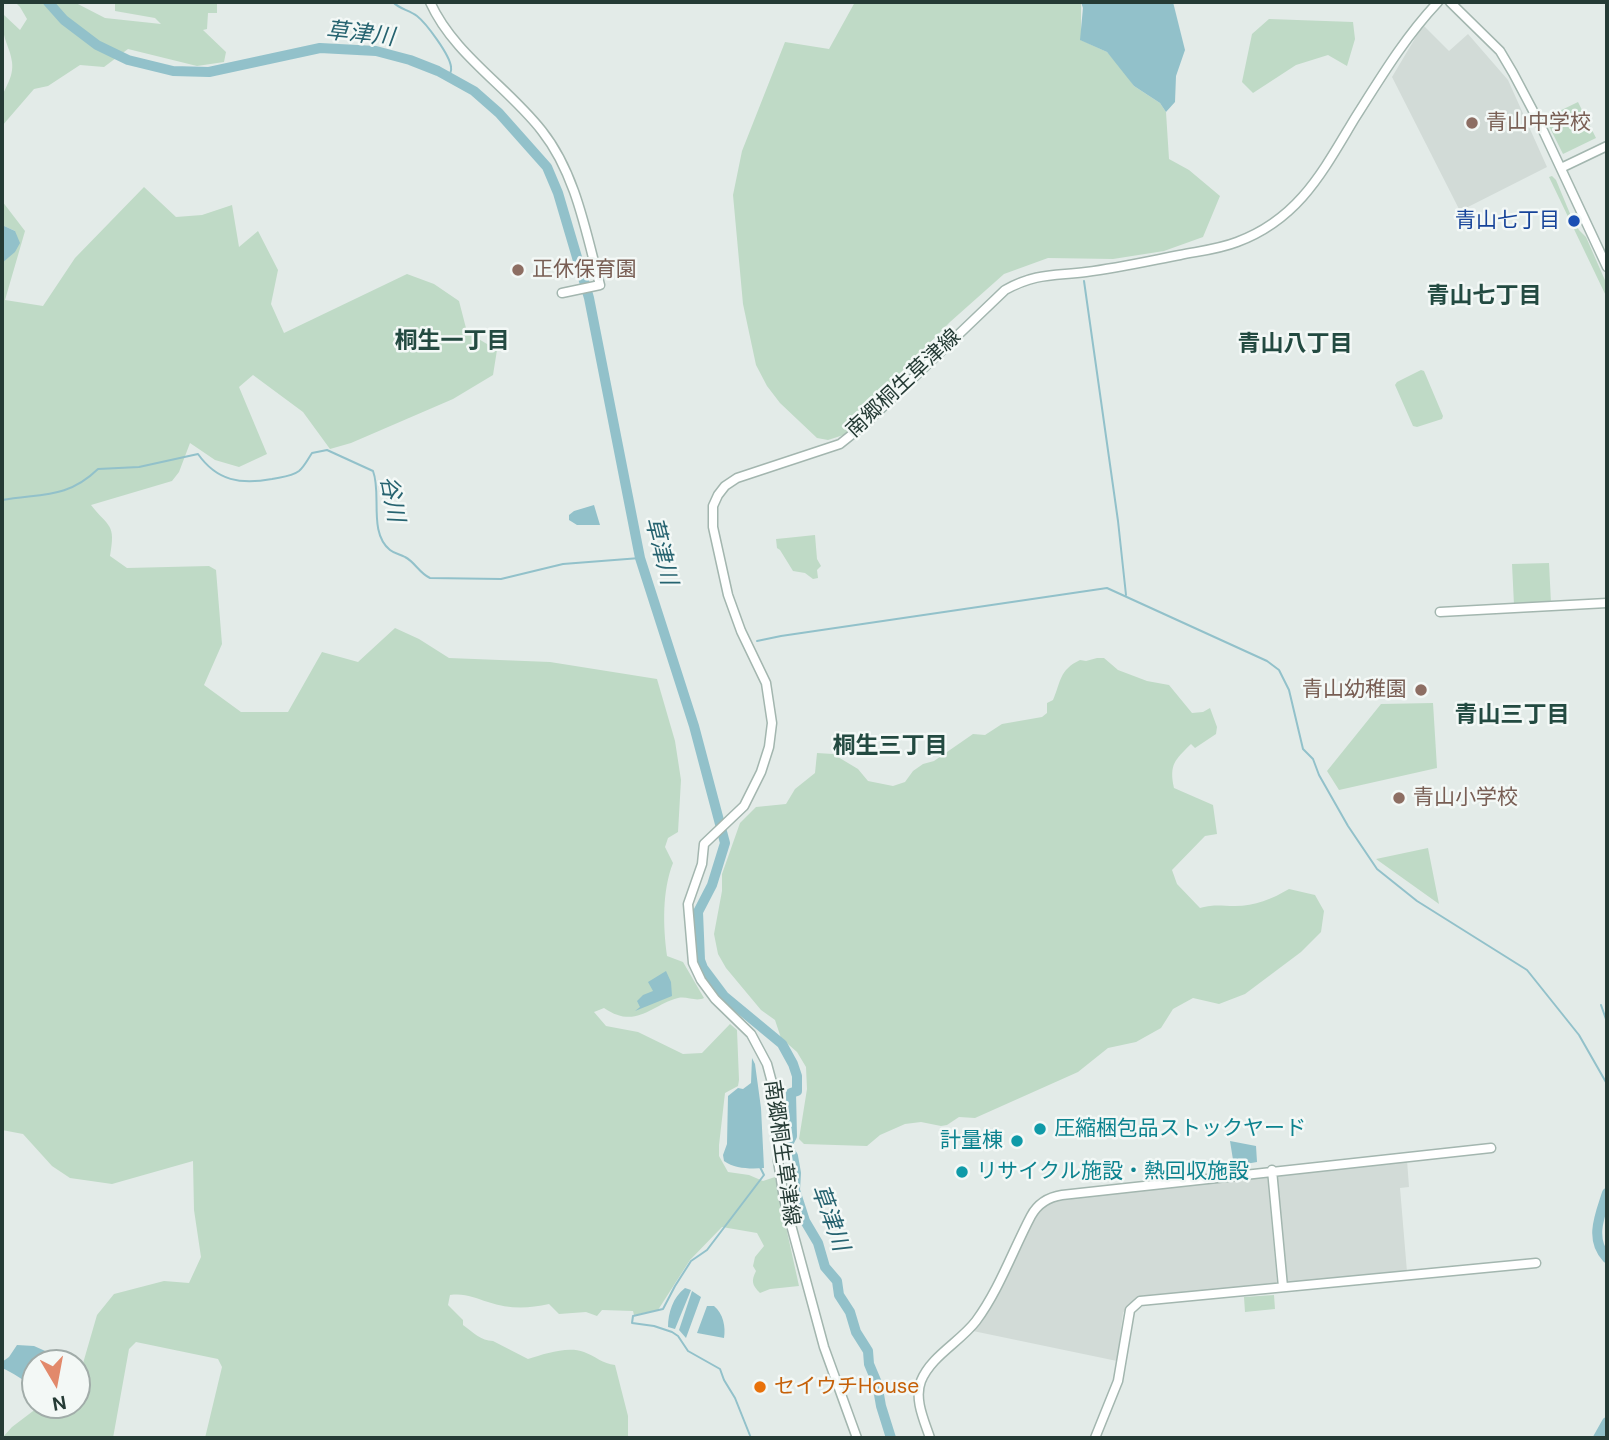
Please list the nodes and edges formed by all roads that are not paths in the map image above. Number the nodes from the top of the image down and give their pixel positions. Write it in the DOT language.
graph roads {
  1 [pos="430,2"];
  2 [pos="1438,2"];
  3 [pos="1450,2"];
  4 [pos="1607,146"];
  5 [pos="1561,168"];
  6 [pos="1607,267"];
  7 [pos="564,292"];
  8 [pos="1607,603"];
  9 [pos="1440,612"];
  10 [pos="1491,1148"];
  11 [pos="1272,1170"];
  12 [pos="1536,1263"];
  13 [pos="1283,1287"];
  14 [pos="857,1438"];
  15 [pos="930,1438"];
  16 [pos="1095,1438"];
  1 -- 7 [label="street"];
  2 -- 14 [label="street, 南郷桐生草津線"];
  3 -- 5 [label="street"];
  4 -- 5 [label="street"];
  5 -- 6 [label="street"];
  8 -- 9 [label="street"];
  10 -- 11 [label="street"];
  11 -- 13 [label="street"];
  11 -- 15 [label="street"];
  12 -- 13 [label="street"];
  13 -- 16 [label="street"];
}
